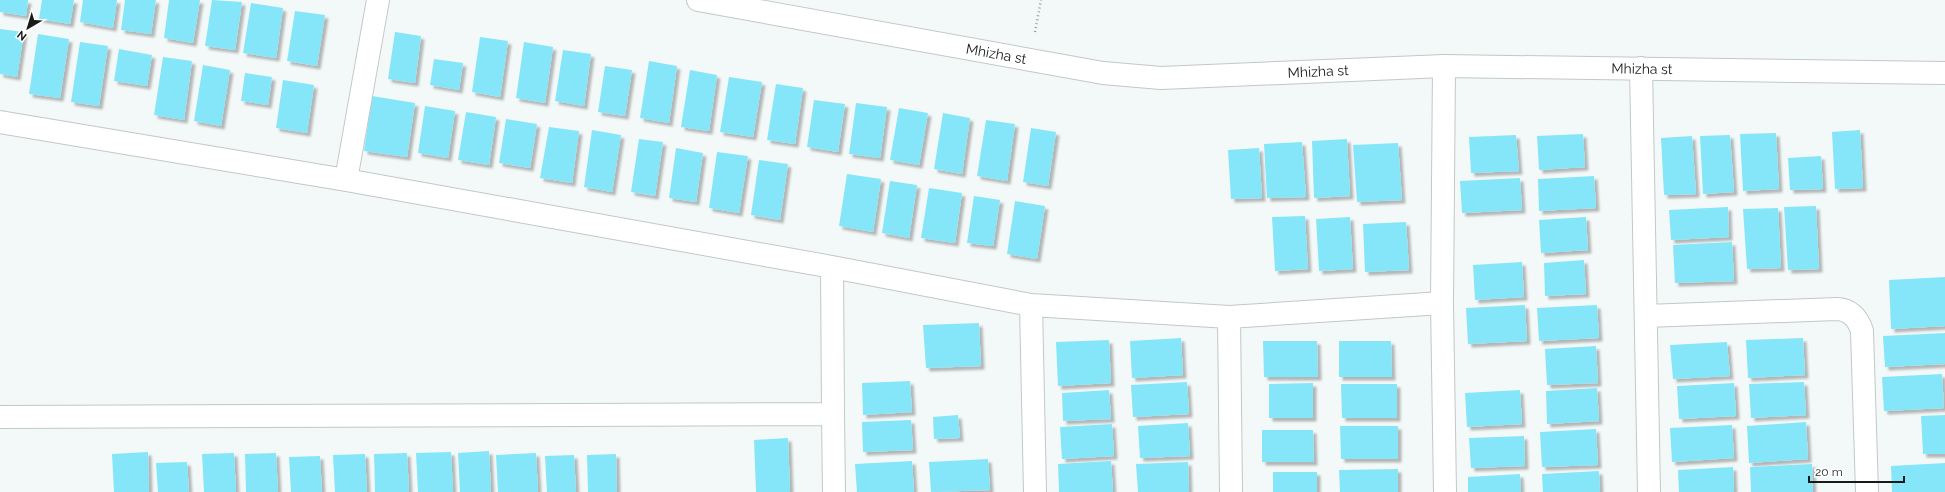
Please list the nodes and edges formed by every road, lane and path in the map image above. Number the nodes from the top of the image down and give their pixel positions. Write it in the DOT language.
graph roads {
  1 [pos="378,0"];
  2 [pos="698,0"];
  3 [pos="1040,0"];
  4 [pos="1031,60"];
  5 [pos="1444,66"];
  6 [pos="1641,68"];
  7 [pos="1945,73"];
  8 [pos="0,122"];
  9 [pos="346,180"];
  10 [pos="832,267"];
  11 [pos="1442,303"];
  12 [pos="1031,305"];
  13 [pos="1646,316"];
  14 [pos="1229,317"];
  15 [pos="833,414"];
  16 [pos="0,418"];
  17 [pos="834,492"];
  18 [pos="1035,492"];
  19 [pos="1231,492"];
  20 [pos="1445,492"];
  21 [pos="1649,492"];
  22 [pos="1867,492"];
  1 -- 9 [label="street"];
  2 -- 4 [label="street, Mhizha st"];
  3 -- 4 [label="path"];
  4 -- 5 [label="street, Mhizha st"];
  5 -- 6 [label="street, Mhizha st"];
  5 -- 11 [label="street"];
  6 -- 7 [label="street, Mhizha st"];
  6 -- 13 [label="street"];
  8 -- 9 [label="street"];
  9 -- 10 [label="street"];
  10 -- 12 [label="street"];
  10 -- 15 [label="street"];
  11 -- 14 [label="street"];
  11 -- 20 [label="street"];
  12 -- 14 [label="street"];
  12 -- 18 [label="street"];
  13 -- 21 [label="street"];
  13 -- 22 [label="street"];
  14 -- 19 [label="street"];
  15 -- 16 [label="street"];
  15 -- 17 [label="street"];
}
